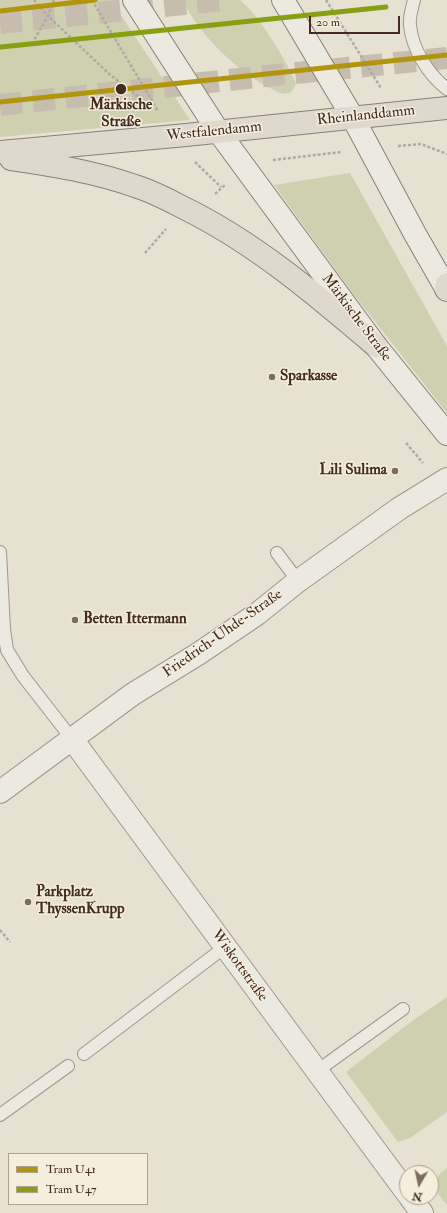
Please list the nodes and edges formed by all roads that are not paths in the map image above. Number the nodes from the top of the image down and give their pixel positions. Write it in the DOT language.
graph roads {
  1 [pos="134,0"];
  2 [pos="283,0"];
  3 [pos="414,0"];
  4 [pos="447,89"];
  5 [pos="447,108"];
  6 [pos="353,118"];
  7 [pos="285,125"];
  8 [pos="218,131"];
  9 [pos="0,152"];
  10 [pos="0,158"];
  11 [pos="447,288"];
  12 [pos="376,346"];
  13 [pos="447,434"];
  14 [pos="447,479"];
  15 [pos="0,552"];
  16 [pos="277,552"];
  17 [pos="298,581"];
  18 [pos="72,739"];
  19 [pos="0,792"];
  20 [pos="225,947"];
  21 [pos="403,1009"];
  22 [pos="84,1054"];
  23 [pos="68,1066"];
  24 [pos="317,1071"];
  25 [pos="0,1115"];
  26 [pos="399,1182"];
  1 -- 8 [label="street, Märkische Straße"];
  2 -- 6 [label="street"];
  3 -- 4 [label="lane"];
  5 -- 6 [label="main road, Rheinlanddamm"];
  6 -- 7 [label="main road, Rheinlanddamm"];
  6 -- 11 [label="street"];
  7 -- 8 [label="main road, Westfalendamm"];
  8 -- 9 [label="main road, Westfalendamm"];
  8 -- 12 [label="street, Märkische Straße"];
  10 -- 12 [label="main road"];
  12 -- 13 [label="street, Märkische Straße"];
  14 -- 17 [label="street, Friedrich-Uhde-Straße"];
  15 -- 18 [label="lane"];
  16 -- 17 [label="lane"];
  17 -- 18 [label="street, Friedrich-Uhde-Straße"];
  18 -- 19 [label="street, Friedrich-Uhde-Straße"];
  18 -- 20 [label="street, Wiskottstraße"];
  20 -- 22 [label="lane"];
  20 -- 24 [label="street, Wiskottstraße"];
  21 -- 24 [label="lane"];
  23 -- 25 [label="lane"];
  24 -- 26 [label="street, Wiskottstraße"];
}
